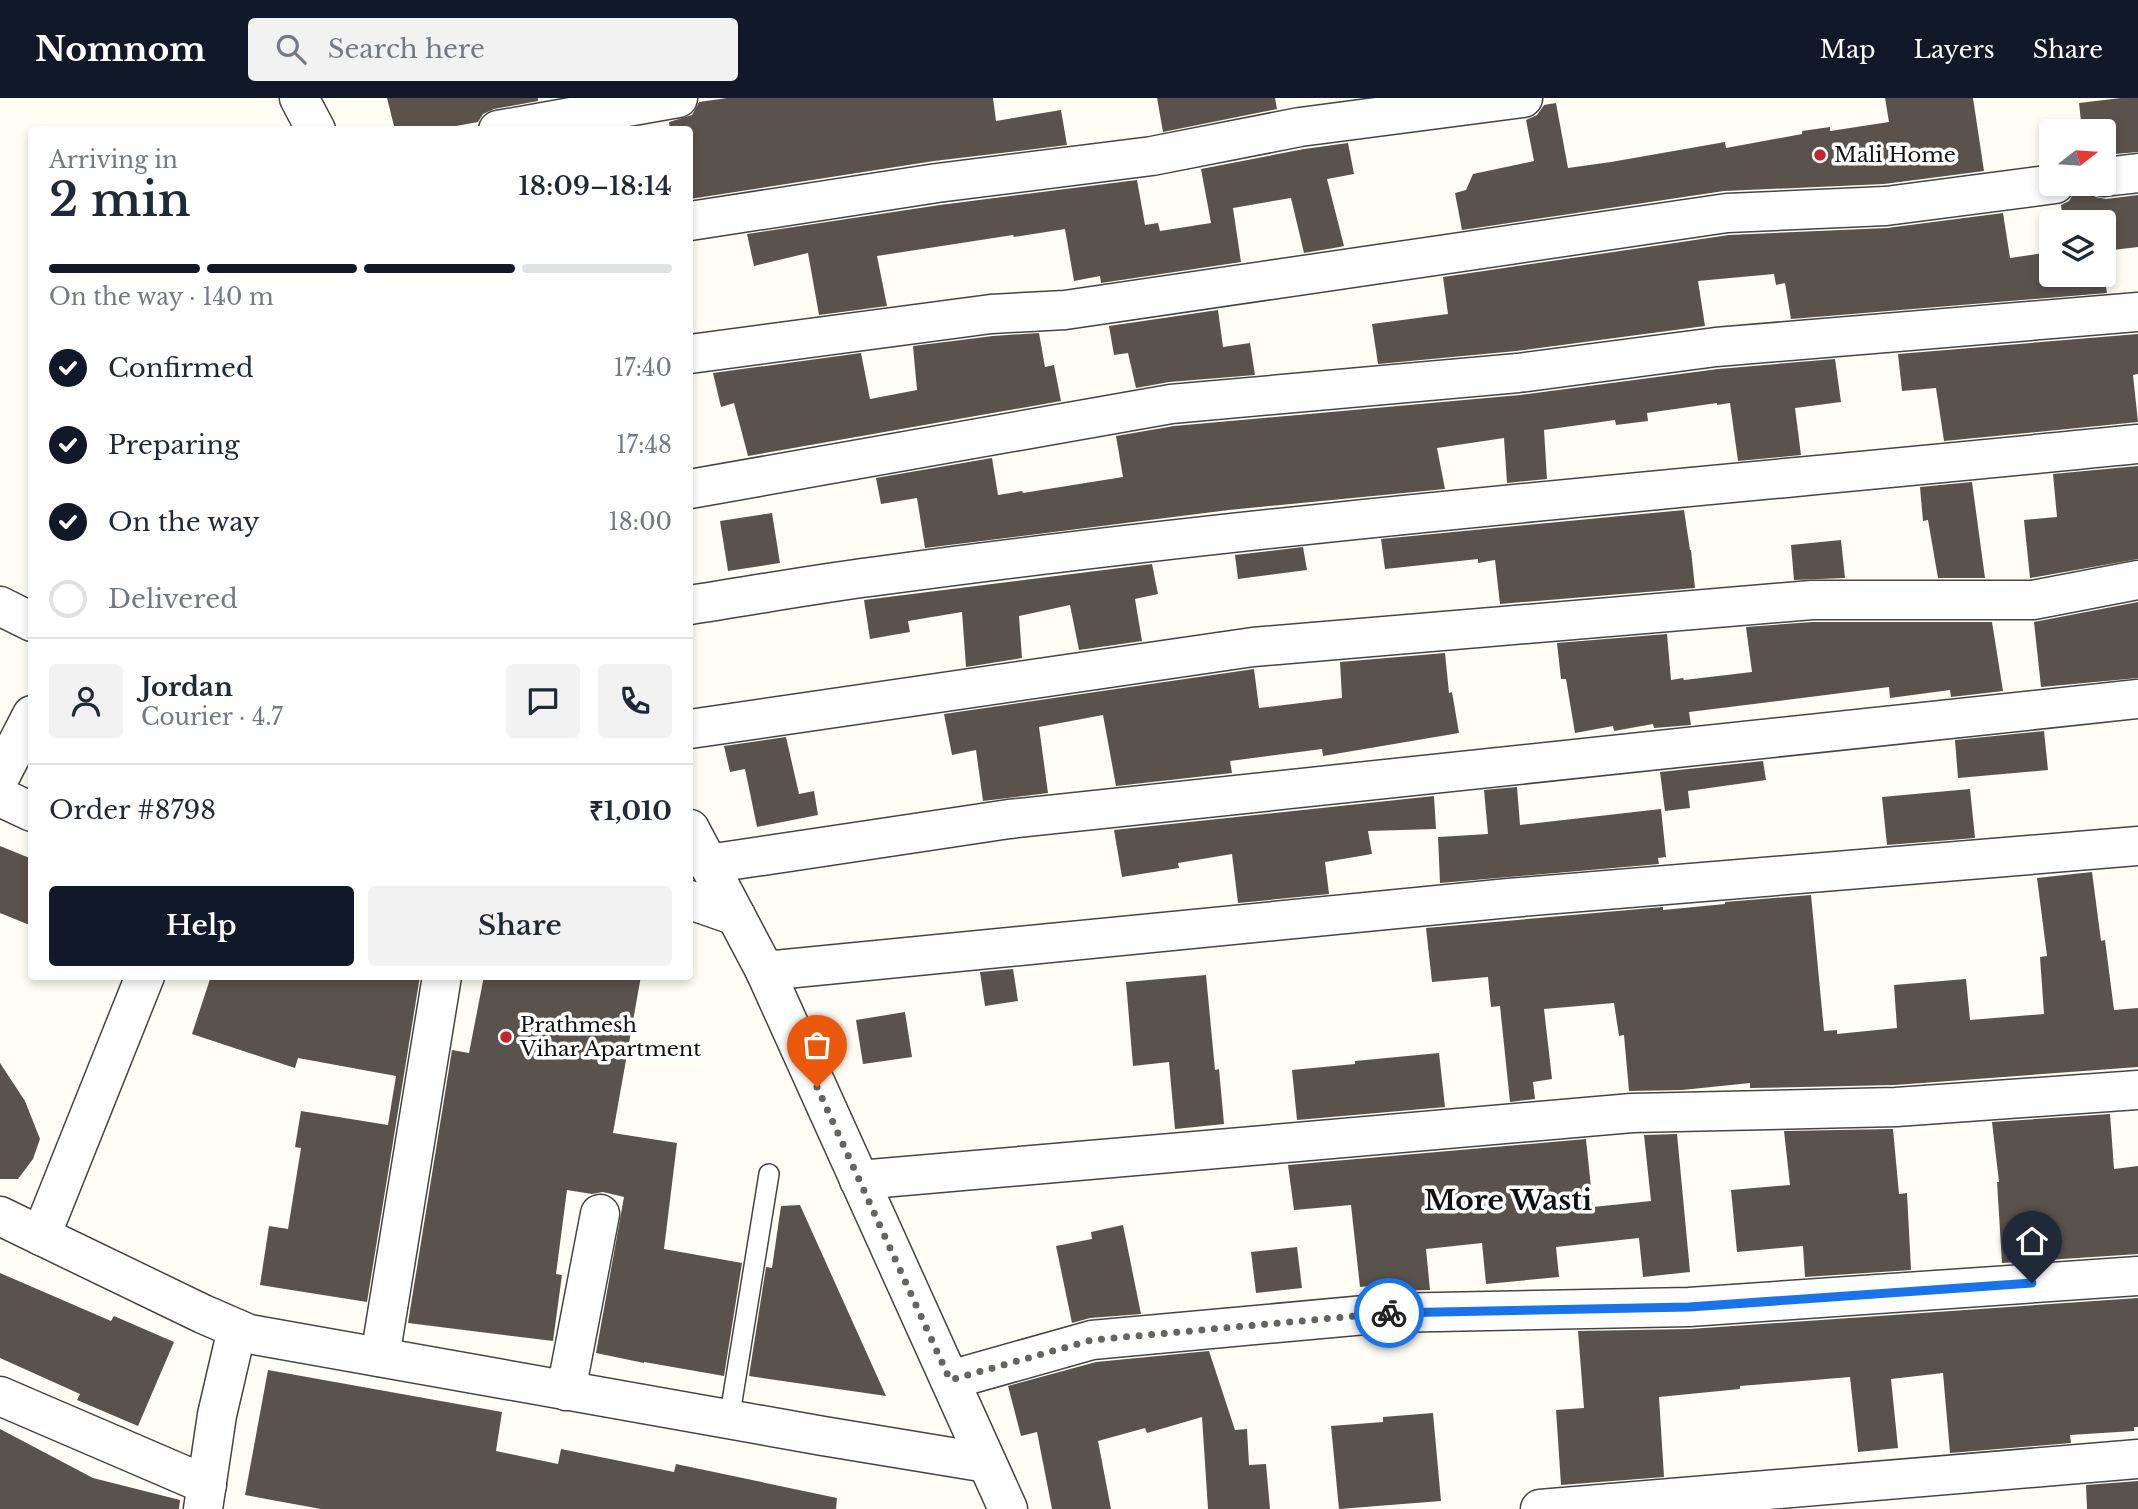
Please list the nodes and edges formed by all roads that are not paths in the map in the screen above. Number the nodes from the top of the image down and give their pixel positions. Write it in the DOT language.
graph roads {
  1 [pos="299,98"];
  2 [pos="678,98"];
  3 [pos="1523,98"];
  4 [pos="314,126"];
  5 [pos="520,126"];
  6 [pos="2138,173"];
  7 [pos="2116,176"];
  8 [pos="2039,186"];
  9 [pos="693,221"];
  10 [pos="2138,312"];
  11 [pos="693,354"];
  12 [pos="2138,444"];
  13 [pos="693,488"];
  14 [pos="2138,580"];
  15 [pos="693,605"];
  16 [pos="0,606"];
  17 [pos="28,620"];
  18 [pos="2138,699"];
  19 [pos="28,723"];
  20 [pos="693,729"];
  21 [pos="0,777"];
  22 [pos="0,797"];
  23 [pos="28,810"];
  24 [pos="693,835"];
  25 [pos="2138,846"];
  26 [pos="708,864"];
  27 [pos="693,901"];
  28 [pos="736,916"];
  29 [pos="765,971"];
  30 [pos="143,980"];
  31 [pos="441,980"];
  32 [pos="2138,1090"];
  33 [pos="769,1174"];
  34 [pos="859,1180"];
  35 [pos="600,1214"];
  36 [pos="0,1216"];
  37 [pos="41,1236"];
  38 [pos="2138,1276"];
  39 [pos="237,1329"];
  40 [pos="380,1357"];
  41 [pos="950,1380"];
  42 [pos="566,1391"];
  43 [pos="0,1396"];
  44 [pos="729,1420"];
  45 [pos="2138,1459"];
  46 [pos="987,1463"];
  47 [pos="209,1502"];
  48 [pos="1008,1509"];
  49 [pos="1540,1509"];
  1 -- 4 [label="street"];
  2 -- 5 [label="street"];
  3 -- 9 [label="street"];
  6 -- 7 [label="street"];
  8 -- 11 [label="street"];
  10 -- 13 [label="street"];
  12 -- 15 [label="street"];
  14 -- 20 [label="street"];
  16 -- 17 [label="street"];
  18 -- 26 [label="street"];
  19 -- 21 [label="street"];
  22 -- 23 [label="street"];
  24 -- 26 [label="street"];
  25 -- 29 [label="street"];
  26 -- 28 [label="street"];
  27 -- 28 [label="street"];
  28 -- 29 [label="street"];
  29 -- 34 [label="street"];
  30 -- 37 [label="street"];
  31 -- 40 [label="street"];
  32 -- 34 [label="street"];
  33 -- 44 [label="lane"];
  34 -- 41 [label="street"];
  35 -- 42 [label="street"];
  36 -- 37 [label="street"];
  37 -- 39 [label="street"];
  38 -- 41 [label="street"];
  39 -- 40 [label="street"];
  39 -- 47 [label="street"];
  40 -- 42 [label="street"];
  41 -- 46 [label="street"];
  42 -- 44 [label="street"];
  43 -- 47 [label="street"];
  44 -- 46 [label="street"];
  45 -- 49 [label="street"];
  46 -- 48 [label="street"];
}
